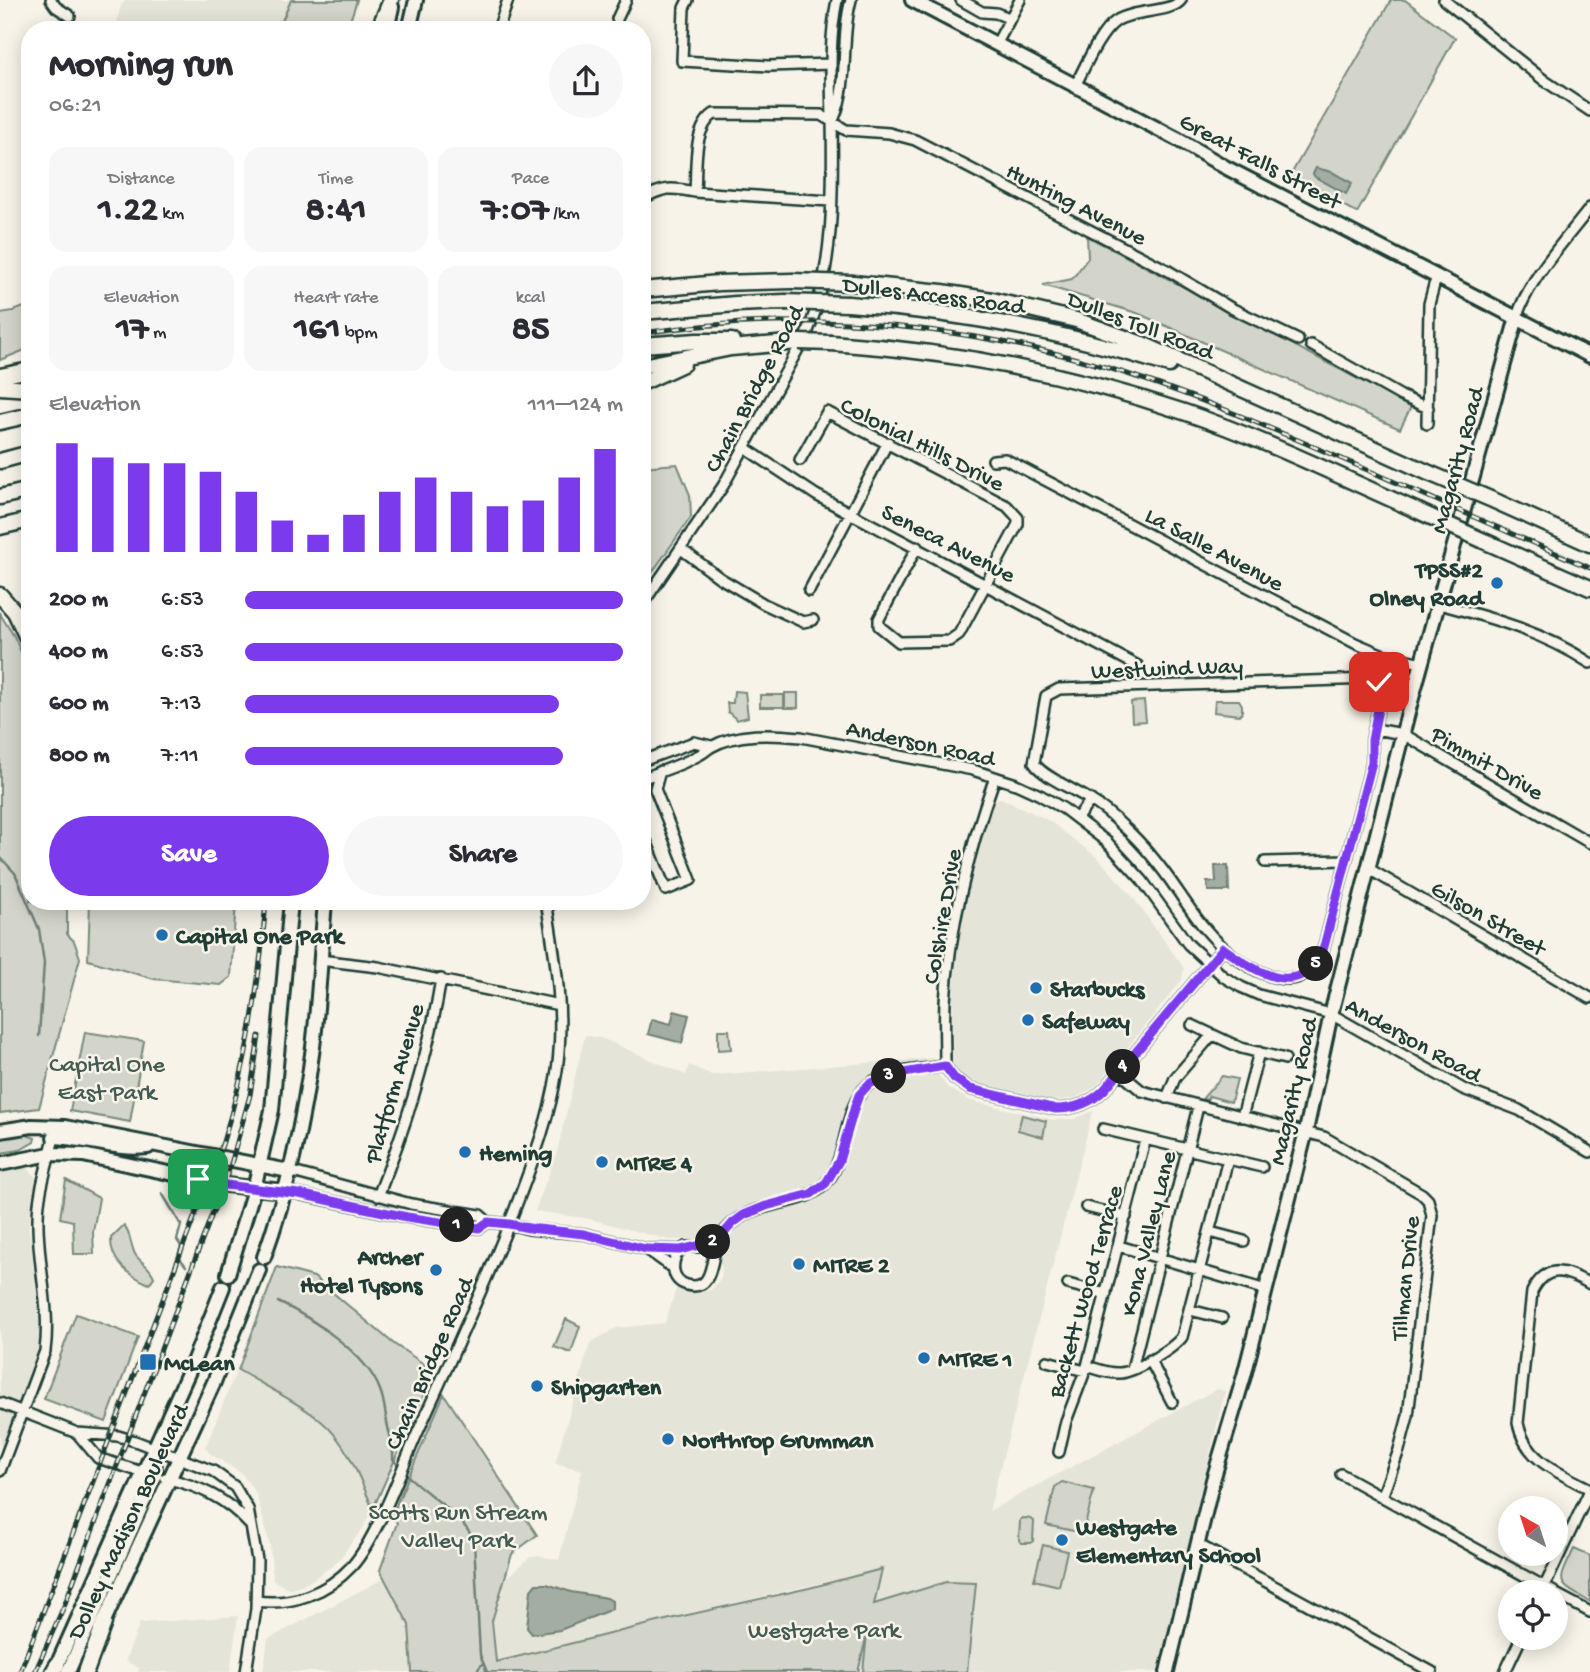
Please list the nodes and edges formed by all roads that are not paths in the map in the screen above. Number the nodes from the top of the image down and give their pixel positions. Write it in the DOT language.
graph roads {
  1 [pos="51,0"];
  2 [pos="393,0"];
  3 [pos="416,0"];
  4 [pos="508,0"];
  5 [pos="626,0"];
  6 [pos="688,0"];
  7 [pos="837,0"];
  8 [pos="852,0"];
  9 [pos="912,0"];
  10 [pos="961,0"];
  11 [pos="1020,0"];
  12 [pos="1181,0"];
  13 [pos="1444,0"];
  14 [pos="70,16"];
  15 [pos="1009,18"];
  16 [pos="617,19"];
  17 [pos="382,21"];
  18 [pos="389,21"];
  19 [pos="411,21"];
  20 [pos="501,21"];
  21 [pos="996,45"];
  22 [pos="831,64"];
  23 [pos="1075,86"];
  24 [pos="1590,111"];
  25 [pos="832,123"];
  26 [pos="695,192"];
  27 [pos="651,194"];
  28 [pos="830,201"];
  29 [pos="1590,208"];
  30 [pos="1438,276"];
  31 [pos="651,281"];
  32 [pos="719,283"];
  33 [pos="651,289"];
  34 [pos="651,311"];
  35 [pos="1517,317"];
  36 [pos="1298,340"];
  37 [pos="766,343"];
  38 [pos="651,344"];
  39 [pos="1311,345"];
  40 [pos="731,348"];
  41 [pos="1590,356"];
  42 [pos="651,364"];
  43 [pos="21,372"];
  44 [pos="0,376"];
  45 [pos="651,379"];
  46 [pos="0,387"];
  47 [pos="21,388"];
  48 [pos="1253,395"];
  49 [pos="1428,408"];
  50 [pos="21,417"];
  51 [pos="0,422"];
  52 [pos="1427,424"];
  53 [pos="888,442"];
  54 [pos="744,448"];
  55 [pos="21,455"];
  56 [pos="800,460"];
  57 [pos="993,460"];
  58 [pos="0,461"];
  59 [pos="21,492"];
  60 [pos="0,497"];
  61 [pos="850,513"];
  62 [pos="21,522"];
  63 [pos="0,527"];
  64 [pos="1590,544"];
  65 [pos="917,547"];
  66 [pos="681,549"];
  67 [pos="986,583"];
  68 [pos="1590,588"];
  69 [pos="809,591"];
  70 [pos="651,592"];
  71 [pos="0,595"];
  72 [pos="1438,604"];
  73 [pos="813,620"];
  74 [pos="21,624"];
  75 [pos="1422,663"];
  76 [pos="1590,663"];
  77 [pos="1138,666"];
  78 [pos="1375,729"];
  79 [pos="1403,734"];
  80 [pos="712,746"];
  81 [pos="651,758"];
  82 [pos="660,771"];
  83 [pos="651,775"];
  84 [pos="995,776"];
  85 [pos="1091,800"];
  86 [pos="1077,818"];
  87 [pos="1590,843"];
  88 [pos="651,853"];
  89 [pos="1346,860"];
  90 [pos="1265,862"];
  91 [pos="1369,869"];
  92 [pos="290,910"];
  93 [pos="324,910"];
  94 [pos="547,910"];
  95 [pos="1223,948"];
  96 [pos="320,960"];
  97 [pos="1209,965"];
  98 [pos="440,979"];
  99 [pos="1590,998"];
  100 [pos="559,1005"];
  101 [pos="1331,1014"];
  102 [pos="1192,1025"];
  103 [pos="1212,1035"];
  104 [pos="1259,1052"];
  105 [pos="1285,1059"];
  106 [pos="945,1066"];
  107 [pos="1119,1072"];
  108 [pos="1167,1098"];
  109 [pos="1198,1107"];
  110 [pos="1242,1117"];
  111 [pos="1103,1129"];
  112 [pos="0,1130"];
  113 [pos="55,1131"];
  114 [pos="1306,1131"];
  115 [pos="1145,1140"];
  116 [pos="1188,1150"];
  117 [pos="1590,1152"];
  118 [pos="50,1154"];
  119 [pos="1228,1159"];
  120 [pos="0,1164"];
  121 [pos="260,1166"];
  122 [pos="1262,1167"];
  123 [pos="289,1171"];
  124 [pos="254,1189"];
  125 [pos="283,1191"];
  126 [pos="378,1196"];
  127 [pos="1086,1207"];
  128 [pos="1126,1217"];
  129 [pos="488,1222"];
  130 [pos="509,1224"];
  131 [pos="1210,1232"];
  132 [pos="717,1241"];
  133 [pos="1244,1241"];
  134 [pos="1119,1246"];
  135 [pos="698,1247"];
  136 [pos="646,1249"];
  137 [pos="680,1250"];
  138 [pos="264,1257"];
  139 [pos="1160,1258"];
  140 [pos="712,1262"];
  141 [pos="673,1268"];
  142 [pos="259,1270"];
  143 [pos="1200,1270"];
  144 [pos="228,1273"];
  145 [pos="1068,1284"];
  146 [pos="1590,1284"];
  147 [pos="223,1287"];
  148 [pos="1266,1290"];
  149 [pos="1105,1294"];
  150 [pos="1190,1310"];
  151 [pos="1222,1318"];
  152 [pos="1150,1360"];
  153 [pos="1047,1361"];
  154 [pos="1086,1369"];
  155 [pos="1132,1369"];
  156 [pos="1172,1402"];
  157 [pos="0,1403"];
  158 [pos="22,1412"];
  159 [pos="77,1433"];
  160 [pos="153,1448"];
  161 [pos="1059,1452"];
  162 [pos="179,1457"];
  163 [pos="0,1471"];
  164 [pos="149,1474"];
  165 [pos="1341,1474"];
  166 [pos="169,1479"];
  167 [pos="1590,1490"];
  168 [pos="1381,1497"];
  169 [pos="249,1525"];
  170 [pos="1197,1544"];
  171 [pos="1526,1580"];
  172 [pos="1548,1580"];
  173 [pos="1568,1600"];
  174 [pos="256,1601"];
  175 [pos="1590,1612"];
  176 [pos="103,1623"];
  177 [pos="1515,1650"];
  178 [pos="58,1670"];
  179 [pos="84,1672"];
  180 [pos="246,1672"];
  181 [pos="1167,1672"];
  182 [pos="1432,1672"];
  183 [pos="1505,1672"];
  1 -- 14 [label="street"];
  2 -- 17 [label="highway"];
  2 -- 18 [label="main road"];
  3 -- 19 [label="main road"];
  4 -- 20 [label="street"];
  5 -- 16 [label="street"];
  6 -- 22 [label="street"];
  7 -- 22 [label="street, Chain Bridge Road"];
  8 -- 25 [label="street, Chain Bridge Road"];
  9 -- 21 [label="main road, Great Falls Street"];
  10 -- 15 [label="street"];
  11 -- 15 [label="street"];
  12 -- 23 [label="street"];
  13 -- 24 [label="street"];
  15 -- 21 [label="street"];
  21 -- 23 [label="main road, Great Falls Street"];
  22 -- 25 [label="street, Chain Bridge Road"];
  23 -- 30 [label="main road, Great Falls Street"];
  25 -- 26 [label="street, Hunting Avenue"];
  25 -- 28 [label="street, Chain Bridge Road"];
  25 -- 36 [label="street, Hunting Avenue"];
  26 -- 27 [label="street"];
  26 -- 28 [label="street"];
  28 -- 54 [label="street, Chain Bridge Road"];
  29 -- 35 [label="street"];
  30 -- 35 [label="main road, Great Falls Street"];
  30 -- 49 [label="street"];
  31 -- 32 [label="highway"];
  32 -- 33 [label="highway, Dulles Toll Road"];
  32 -- 48 [label="highway, Dulles Toll Road, bridge"];
  34 -- 48 [label="highway, Dulles Access Road, bridge"];
  35 -- 41 [label="main road, Great Falls Street"];
  35 -- 72 [label="main road, Magarity Road"];
  37 -- 38 [label="highway"];
  37 -- 40 [label="highway"];
  37 -- 68 [label="highway, bridge"];
  39 -- 49 [label="street"];
  40 -- 42 [label="highway"];
  40 -- 45 [label="highway"];
  43 -- 44 [label="highway"];
  46 -- 47 [label="highway"];
  48 -- 64 [label="highway, Dulles Toll Road, bridge"];
  49 -- 52 [label="street"];
  50 -- 51 [label="highway"];
  53 -- 56 [label="street, Colonial Hills Drive"];
  53 -- 61 [label="street"];
  53 -- 67 [label="street, Colonial Hills Drive"];
  54 -- 61 [label="street, Seneca Avenue"];
  54 -- 66 [label="street, Chain Bridge Road"];
  55 -- 58 [label="highway"];
  57 -- 75 [label="street, La Salle Avenue"];
  59 -- 60 [label="highway"];
  61 -- 65 [label="street, Seneca Avenue"];
  61 -- 69 [label="street"];
  62 -- 63 [label="highway"];
  65 -- 67 [label="street, Seneca Avenue"];
  65 -- 67 [label="street, Colonial Hills Drive"];
  66 -- 70 [label="street, Chain Bridge Road"];
  66 -- 73 [label="street"];
  67 -- 77 [label="street, Seneca Avenue"];
  71 -- 74 [label="highway"];
  72 -- 75 [label="main road, Magarity Road"];
  72 -- 76 [label="street"];
  75 -- 79 [label="main road, Magarity Road"];
  78 -- 79 [label="street"];
  78 -- 85 [label="street, Westwind Way"];
  78 -- 89 [label="street, Westwind Way"];
  79 -- 87 [label="street, Pimmit Drive"];
  79 -- 91 [label="main road, Magarity Road"];
  80 -- 81 [label="street, Anderson Road"];
  80 -- 82 [label="street, Anderson Road"];
  80 -- 84 [label="street, Anderson Road"];
  82 -- 83 [label="street, Anderson Road"];
  82 -- 88 [label="street"];
  84 -- 86 [label="street, Anderson Road"];
  84 -- 106 [label="street, Colshire Drive"];
  85 -- 86 [label="street"];
  85 -- 95 [label="street, Westwind Way"];
  86 -- 97 [label="street, Anderson Road"];
  89 -- 90 [label="street"];
  89 -- 95 [label="street, Westwind Way"];
  91 -- 99 [label="street, Gilson Street"];
  91 -- 101 [label="main road, Magarity Road"];
  92 -- 121 [label="main road"];
  93 -- 96 [label="main road"];
  94 -- 100 [label="street, Chain Bridge Road"];
  95 -- 97 [label="street"];
  96 -- 98 [label="street"];
  96 -- 123 [label="main road"];
  97 -- 101 [label="street, Anderson Road"];
  97 -- 107 [label="street"];
  98 -- 100 [label="street"];
  98 -- 126 [label="street, Platform Avenue"];
  100 -- 130 [label="street, Chain Bridge Road"];
  101 -- 114 [label="main road, Magarity Road"];
  101 -- 117 [label="street, Anderson Road"];
  102 -- 103 [label="street"];
  103 -- 104 [label="street"];
  103 -- 108 [label="street"];
  104 -- 105 [label="street"];
  104 -- 110 [label="street"];
  106 -- 107 [label="street"];
  106 -- 132 [label="street"];
  107 -- 108 [label="street, Tillman Drive"];
  108 -- 109 [label="street, Tillman Drive"];
  109 -- 110 [label="street, Tillman Drive"];
  109 -- 116 [label="street, Kona Valley Lane"];
  110 -- 114 [label="street, Tillman Drive"];
  111 -- 115 [label="street"];
  112 -- 113 [label="main road"];
  113 -- 118 [label="street"];
  113 -- 121 [label="main road"];
  114 -- 148 [label="main road, Magarity Road"];
  114 -- 168 [label="street, Tillman Drive"];
  115 -- 116 [label="street"];
  115 -- 128 [label="street, Backett Wood Terrace"];
  116 -- 119 [label="street"];
  116 -- 139 [label="street, Kona Valley Lane"];
  118 -- 120 [label="main road"];
  118 -- 124 [label="main road"];
  118 -- 158 [label="street"];
  119 -- 122 [label="street"];
  119 -- 131 [label="street"];
  121 -- 123 [label="main road"];
  121 -- 124 [label="main road"];
  123 -- 125 [label="main road"];
  123 -- 126 [label="street"];
  124 -- 125 [label="main road"];
  124 -- 144 [label="main road"];
  125 -- 129 [label="street"];
  125 -- 138 [label="main road"];
  126 -- 129 [label="street"];
  127 -- 128 [label="street"];
  128 -- 134 [label="street, Backett Wood Terrace"];
  129 -- 130 [label="street"];
  130 -- 136 [label="street"];
  130 -- 174 [label="street, Chain Bridge Road"];
  131 -- 133 [label="street"];
  131 -- 143 [label="street"];
  132 -- 135 [label="street"];
  132 -- 140 [label="street"];
  134 -- 139 [label="street"];
  134 -- 149 [label="street, Backett Wood Terrace"];
  135 -- 137 [label="street"];
  135 -- 140 [label="street"];
  136 -- 137 [label="street"];
  136 -- 141 [label="street"];
  137 -- 141 [label="street"];
  139 -- 143 [label="street"];
  139 -- 155 [label="street, Kona Valley Lane"];
  140 -- 141 [label="street"];
  142 -- 162 [label="main road, Dolley Madison Boulevard"];
  143 -- 148 [label="street"];
  143 -- 150 [label="street"];
  145 -- 149 [label="street"];
  146 -- 167 [label="street"];
  147 -- 160 [label="main road, Dolley Madison Boulevard"];
  148 -- 170 [label="main road, Magarity Road"];
  149 -- 154 [label="street, Backett Wood Terrace"];
  150 -- 151 [label="street"];
  150 -- 152 [label="street"];
  152 -- 155 [label="street"];
  152 -- 156 [label="street"];
  153 -- 154 [label="street"];
  154 -- 155 [label="street"];
  154 -- 161 [label="street, Backett Wood Terrace"];
  157 -- 158 [label="street"];
  158 -- 159 [label="street"];
  158 -- 163 [label="street"];
  159 -- 160 [label="street"];
  159 -- 164 [label="street"];
  160 -- 162 [label="street"];
  160 -- 164 [label="main road, Dolley Madison Boulevard"];
  162 -- 166 [label="main road, Dolley Madison Boulevard"];
  162 -- 169 [label="street"];
  164 -- 166 [label="street"];
  164 -- 178 [label="main road, Dolley Madison Boulevard"];
  165 -- 168 [label="street"];
  166 -- 169 [label="street"];
  166 -- 176 [label="main road, Dolley Madison Boulevard"];
  167 -- 172 [label="street"];
  168 -- 171 [label="street"];
  169 -- 174 [label="street"];
  170 -- 181 [label="main road, Magarity Road"];
  170 -- 182 [label="street"];
  173 -- 175 [label="street"];
  174 -- 180 [label="street"];
  176 -- 179 [label="highway"];
  177 -- 183 [label="street"];
}
